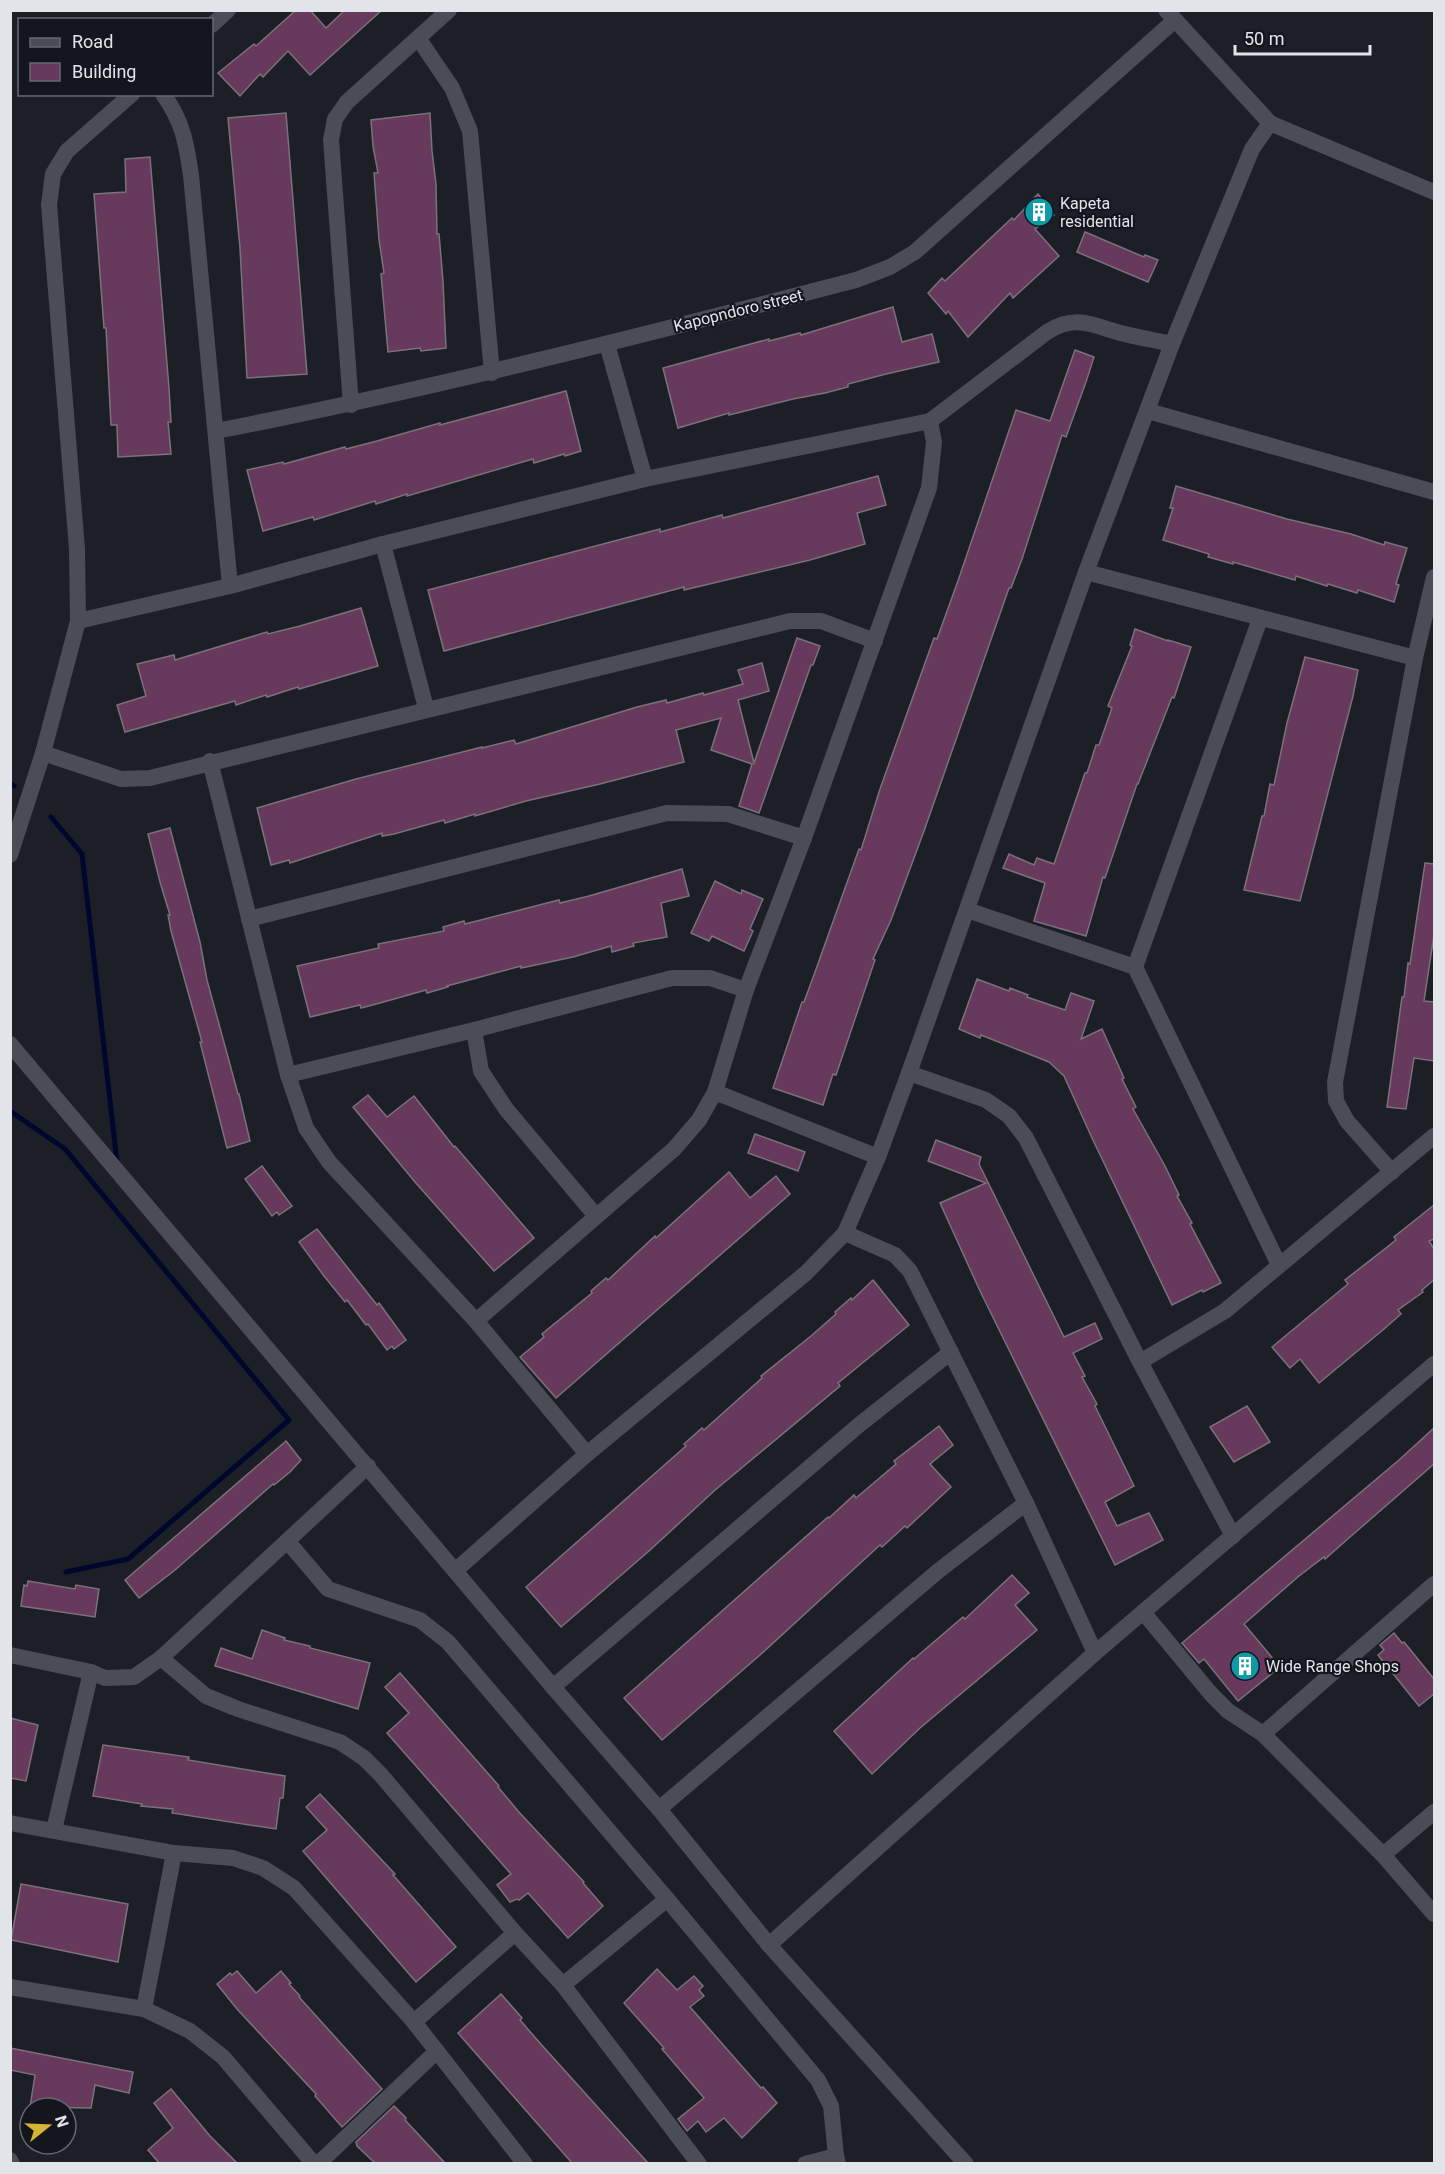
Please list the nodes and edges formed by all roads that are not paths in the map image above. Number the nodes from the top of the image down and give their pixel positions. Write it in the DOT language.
graph roads {
  1 [pos="228,10"];
  2 [pos="449,10"];
  3 [pos="1171,15"];
  4 [pos="213,24"];
  5 [pos="418,38"];
  6 [pos="130,96"];
  7 [pos="164,96"];
  8 [pos="1270,123"];
  9 [pos="1434,192"];
  10 [pos="607,344"];
  11 [pos="1172,344"];
  12 [pos="492,373"];
  13 [pos="351,405"];
  14 [pos="1148,411"];
  15 [pos="930,421"];
  16 [pos="216,431"];
  17 [pos="645,479"];
  18 [pos="1434,492"];
  19 [pos="382,544"];
  20 [pos="1086,572"];
  21 [pos="1434,577"];
  22 [pos="230,586"];
  23 [pos="1260,619"];
  24 [pos="78,621"];
  25 [pos="876,641"];
  26 [pos="1415,658"];
  27 [pos="426,708"];
  28 [pos="43,753"];
  29 [pos="210,762"];
  30 [pos="804,838"];
  31 [pos="10,855"];
  32 [pos="967,910"];
  33 [pos="249,919"];
  34 [pos="1135,967"];
  35 [pos="746,990"];
  36 [pos="474,1030"];
  37 [pos="10,1044"];
  38 [pos="909,1073"];
  39 [pos="288,1075"];
  40 [pos="715,1092"];
  41 [pos="1434,1136"];
  42 [pos="878,1157"];
  43 [pos="1392,1172"];
  44 [pos="596,1216"];
  45 [pos="845,1233"];
  46 [pos="1279,1265"];
  47 [pos="476,1321"];
  48 [pos="951,1353"];
  49 [pos="1140,1362"];
  50 [pos="1434,1364"];
  51 [pos="587,1454"];
  52 [pos="368,1466"];
  53 [pos="1026,1503"];
  54 [pos="1233,1536"];
  55 [pos="288,1542"];
  56 [pos="456,1570"];
  57 [pos="1434,1584"];
  58 [pos="1143,1612"];
  59 [pos="1095,1653"];
  60 [pos="10,1654"];
  61 [pos="161,1658"];
  62 [pos="91,1672"];
  63 [pos="554,1687"];
  64 [pos="1263,1734"];
  65 [pos="659,1809"];
  66 [pos="1434,1812"];
  67 [pos="10,1823"];
  68 [pos="54,1830"];
  69 [pos="174,1853"];
  70 [pos="1383,1855"];
  71 [pos="667,1899"];
  72 [pos="1434,1914"];
  73 [pos="515,1933"];
  74 [pos="769,1945"];
  75 [pos="563,1985"];
  76 [pos="10,1987"];
  77 [pos="144,2009"];
  78 [pos="414,2022"];
  79 [pos="437,2051"];
  80 [pos="837,2160"];
  81 [pos="961,2162"];
  82 [pos="316,2163"];
  83 [pos="525,2163"];
  84 [pos="699,2163"];
  85 [pos="805,2163"];
  1 -- 4 [label="street"];
  2 -- 5 [label="street"];
  3 -- 8 [label="street"];
  3 -- 10 [label="street, Kapopndoro street"];
  5 -- 12 [label="street"];
  5 -- 13 [label="street"];
  6 -- 24 [label="street"];
  7 -- 16 [label="street"];
  8 -- 9 [label="street"];
  8 -- 11 [label="street"];
  10 -- 12 [label="street, Kapopndoro street"];
  10 -- 17 [label="street"];
  11 -- 14 [label="street"];
  11 -- 15 [label="street"];
  12 -- 13 [label="street, Kapopndoro street"];
  13 -- 16 [label="street, Kapopndoro street"];
  14 -- 18 [label="street"];
  14 -- 20 [label="street"];
  15 -- 17 [label="street"];
  15 -- 25 [label="street"];
  16 -- 22 [label="street"];
  17 -- 19 [label="street"];
  19 -- 22 [label="street"];
  19 -- 27 [label="street"];
  20 -- 23 [label="street"];
  20 -- 32 [label="street"];
  21 -- 26 [label="street"];
  22 -- 24 [label="street"];
  23 -- 26 [label="street"];
  23 -- 34 [label="street"];
  24 -- 28 [label="street"];
  25 -- 27 [label="street"];
  25 -- 30 [label="street"];
  26 -- 43 [label="street"];
  27 -- 29 [label="street"];
  28 -- 29 [label="street"];
  28 -- 31 [label="street"];
  29 -- 33 [label="street"];
  30 -- 33 [label="street"];
  30 -- 35 [label="street"];
  32 -- 34 [label="street"];
  32 -- 38 [label="street"];
  33 -- 39 [label="street"];
  34 -- 46 [label="street"];
  35 -- 36 [label="street"];
  35 -- 40 [label="street"];
  36 -- 39 [label="street"];
  36 -- 44 [label="street"];
  37 -- 52 [label="street"];
  38 -- 42 [label="street"];
  38 -- 49 [label="street"];
  39 -- 47 [label="street"];
  40 -- 42 [label="street"];
  40 -- 44 [label="street"];
  41 -- 43 [label="street"];
  42 -- 45 [label="street"];
  43 -- 46 [label="street"];
  44 -- 47 [label="street"];
  45 -- 48 [label="street"];
  45 -- 51 [label="street"];
  46 -- 49 [label="street"];
  47 -- 51 [label="street"];
  48 -- 53 [label="street"];
  48 -- 63 [label="street"];
  49 -- 54 [label="street"];
  50 -- 54 [label="street"];
  51 -- 56 [label="street"];
  52 -- 55 [label="street"];
  52 -- 56 [label="street"];
  53 -- 59 [label="street"];
  53 -- 65 [label="street"];
  54 -- 58 [label="street"];
  55 -- 61 [label="street"];
  55 -- 71 [label="street"];
  56 -- 63 [label="street"];
  57 -- 64 [label="street"];
  58 -- 59 [label="street"];
  58 -- 64 [label="street"];
  59 -- 74 [label="street"];
  60 -- 62 [label="street"];
  61 -- 62 [label="street"];
  61 -- 73 [label="street"];
  62 -- 68 [label="street"];
  63 -- 65 [label="street"];
  64 -- 70 [label="street"];
  65 -- 74 [label="street"];
  66 -- 70 [label="street"];
  67 -- 68 [label="street"];
  68 -- 69 [label="street"];
  69 -- 77 [label="street"];
  69 -- 78 [label="street"];
  70 -- 72 [label="street"];
  71 -- 75 [label="street"];
  71 -- 80 [label="street"];
  73 -- 75 [label="street"];
  73 -- 78 [label="street"];
  74 -- 81 [label="street"];
  75 -- 84 [label="street"];
  76 -- 77 [label="street"];
  77 -- 82 [label="street"];
  78 -- 79 [label="street"];
  79 -- 82 [label="street"];
  79 -- 83 [label="street"];
  80 -- 85 [label="street"];
}
